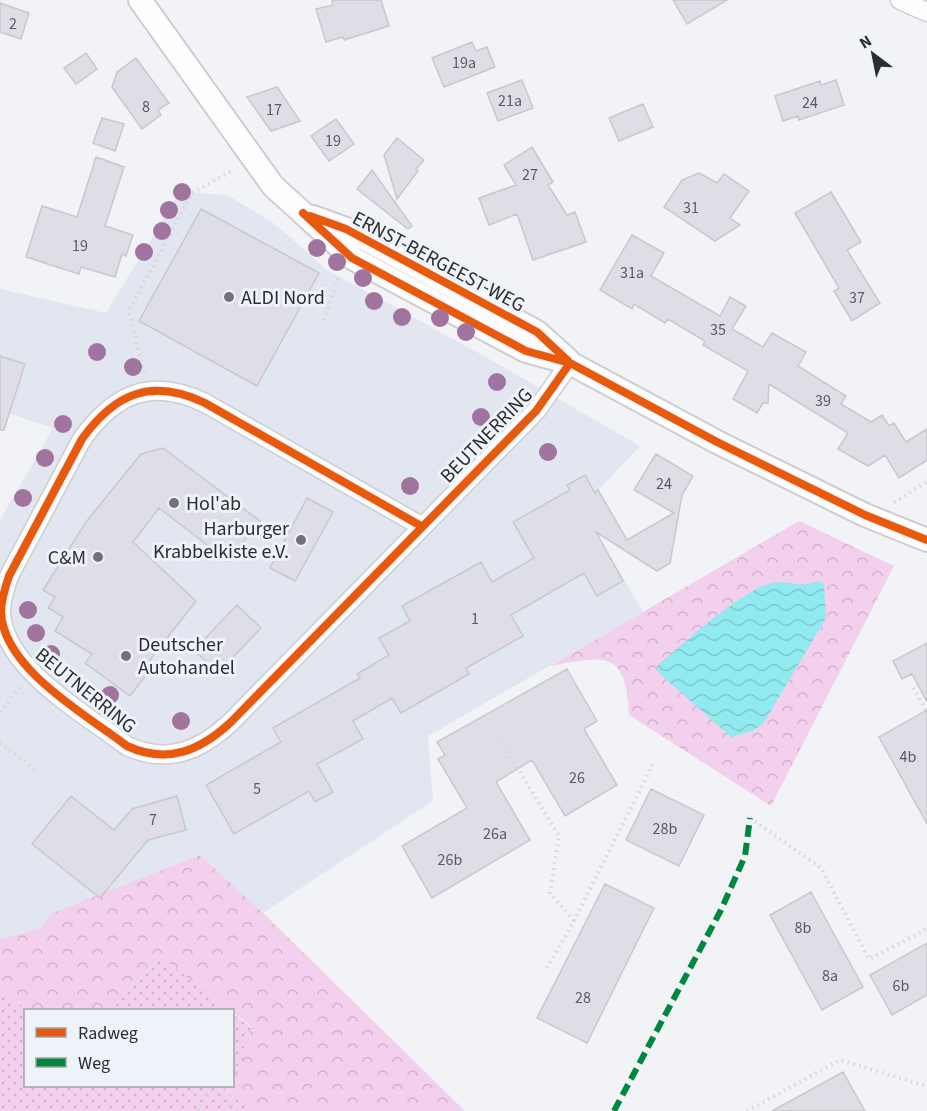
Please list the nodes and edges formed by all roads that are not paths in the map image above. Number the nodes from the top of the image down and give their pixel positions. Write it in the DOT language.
graph roads {
  1 [pos="140,0"];
  2 [pos="900,0"];
  3 [pos="927,12"];
  4 [pos="303,213"];
  5 [pos="570,363"];
  6 [pos="421,526"];
  7 [pos="927,540"];
  1 -- 4 [label="street, ERNST-BERGEEST-WEG"];
  2 -- 3 [label="street"];
  4 -- 5 [label="street, ERNST-BERGEEST-WEG"];
  4 -- 5 [label="street, ERNST-BERGEEST-WEG"];
  5 -- 6 [label="street, BEUTNERRING"];
  5 -- 7 [label="street, ERNST-BERGEEST-WEG"];
  6 -- 6 [label="street, BEUTNERRING"];
}
